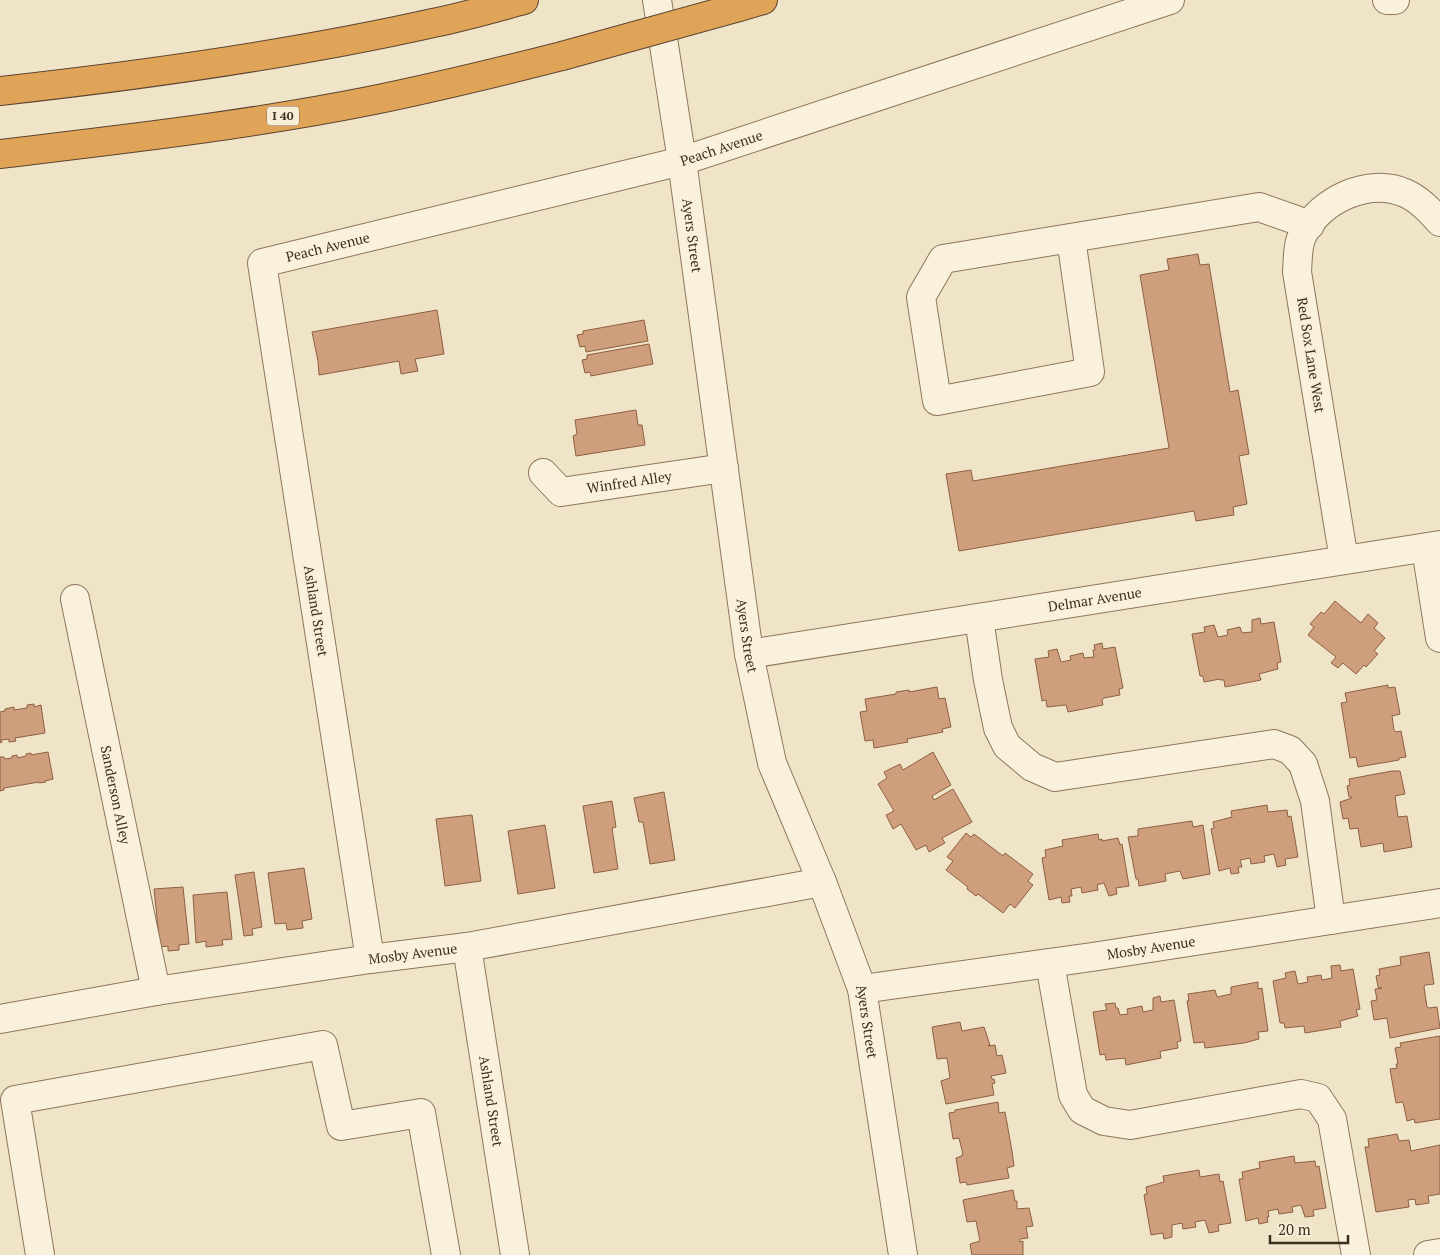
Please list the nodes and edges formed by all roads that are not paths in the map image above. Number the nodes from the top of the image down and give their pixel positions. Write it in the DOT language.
graph roads {
  1 [pos="524,0"];
  2 [pos="657,0"];
  3 [pos="1170,0"];
  4 [pos="1387,0"];
  5 [pos="1395,0"];
  6 [pos="751,4"];
  7 [pos="0,91"];
  8 [pos="0,154"];
  9 [pos="682,161"];
  10 [pos="1440,222"];
  11 [pos="1310,225"];
  12 [pos="1071,238"];
  13 [pos="262,263"];
  14 [pos="724,468"];
  15 [pos="543,473"];
  16 [pos="1433,546"];
  17 [pos="1344,560"];
  18 [pos="75,599"];
  19 [pos="979,618"];
  20 [pos="1440,638"];
  21 [pos="749,654"];
  22 [pos="822,882"];
  23 [pos="1440,903"];
  24 [pos="1331,920"];
  25 [pos="467,947"];
  26 [pos="370,959"];
  27 [pos="1050,963"];
  28 [pos="862,989"];
  29 [pos="156,991"];
  30 [pos="0,1019"];
  31 [pos="1440,1253"];
  32 [pos="40,1255"];
  33 [pos="446,1255"];
  34 [pos="515,1255"];
  35 [pos="903,1255"];
  36 [pos="1356,1255"];
  37 [pos="1428,1255"];
  1 -- 7 [label="highway"];
  2 -- 9 [label="street, Ayers Street"];
  3 -- 9 [label="street, Peach Avenue"];
  4 -- 5 [label="street"];
  6 -- 8 [label="highway, I 40, bridge"];
  9 -- 13 [label="street, Peach Avenue"];
  9 -- 14 [label="street, Ayers Street"];
  10 -- 11 [label="street, Red Sox Lane West"];
  11 -- 12 [label="street"];
  11 -- 17 [label="street, Red Sox Lane West"];
  12 -- 12 [label="street"];
  13 -- 26 [label="street, Ashland Street"];
  14 -- 15 [label="street, Winfred Alley"];
  14 -- 21 [label="street, Ayers Street"];
  16 -- 17 [label="street, Delmar Avenue"];
  16 -- 20 [label="street"];
  17 -- 19 [label="street, Delmar Avenue"];
  18 -- 29 [label="street, Sanderson Alley"];
  19 -- 21 [label="street, Delmar Avenue"];
  19 -- 24 [label="street"];
  21 -- 22 [label="street, Ayers Street"];
  22 -- 25 [label="street, Mosby Avenue"];
  22 -- 28 [label="street, Ayers Street"];
  23 -- 24 [label="street, Mosby Avenue"];
  24 -- 27 [label="street, Mosby Avenue"];
  25 -- 26 [label="street, Mosby Avenue"];
  25 -- 34 [label="street, Ashland Street"];
  26 -- 29 [label="street, Mosby Avenue"];
  27 -- 28 [label="street, Mosby Avenue"];
  27 -- 36 [label="street"];
  28 -- 35 [label="street, Ayers Street"];
  29 -- 30 [label="street, Mosby Avenue"];
  31 -- 37 [label="street"];
  32 -- 33 [label="street"];
}
